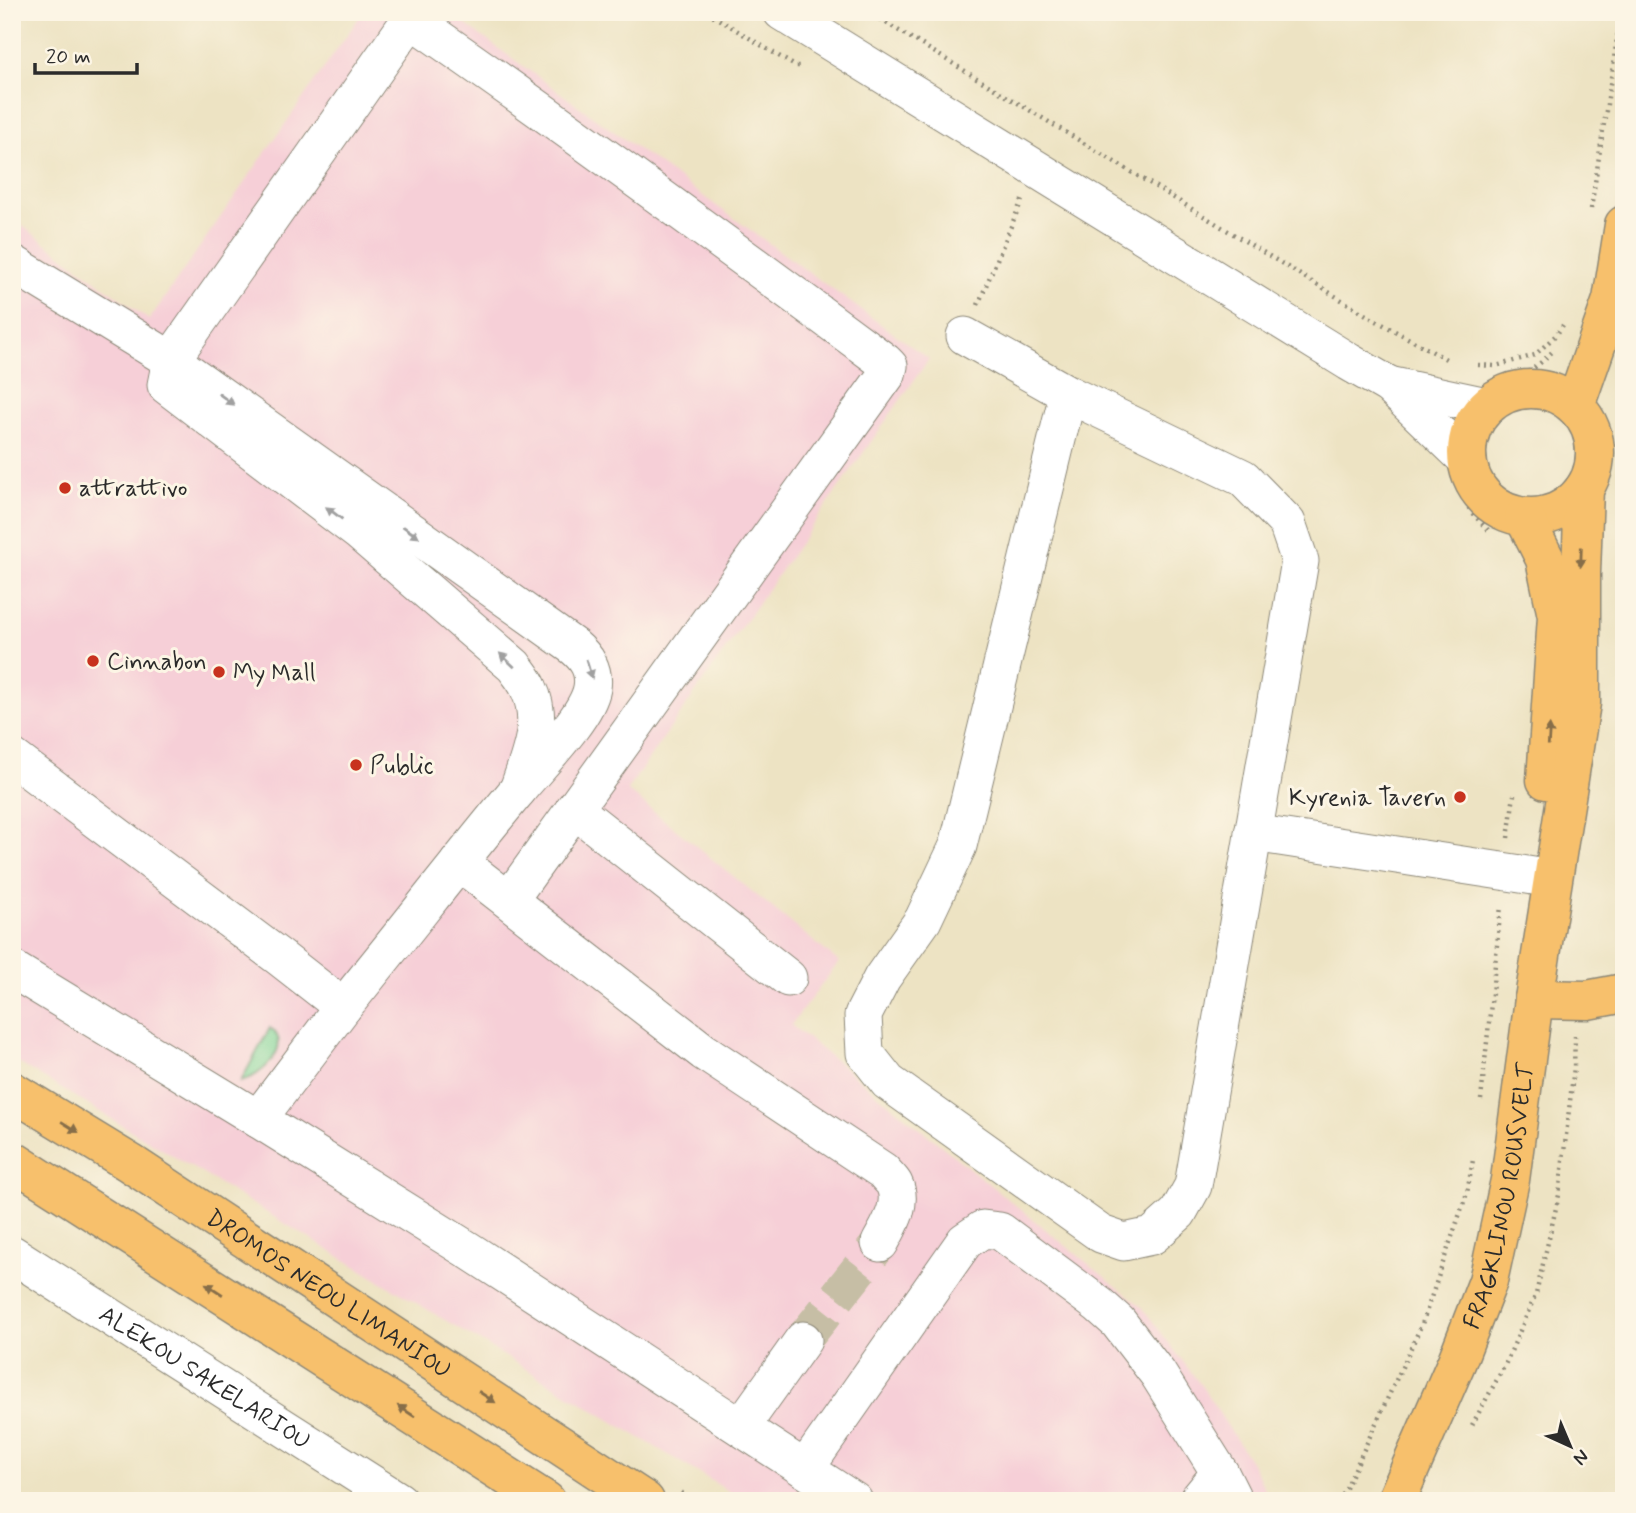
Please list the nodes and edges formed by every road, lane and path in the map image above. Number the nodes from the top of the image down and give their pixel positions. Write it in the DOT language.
graph roads {
  1 [pos="782,12"];
  2 [pos="868,12"];
  3 [pos="1621,12"];
  4 [pos="1027,190"];
  5 [pos="1607,218"];
  6 [pos="12,264"];
  7 [pos="1564,322"];
  8 [pos="964,337"];
  9 [pos="1558,347"];
  10 [pos="171,360"];
  11 [pos="1455,364"];
  12 [pos="1469,365"];
  13 [pos="1389,385"];
  14 [pos="1495,393"];
  15 [pos="1068,394"];
  16 [pos="1558,398"];
  17 [pos="1464,477"];
  18 [pos="1584,489"];
  19 [pos="1512,530"];
  20 [pos="12,757"];
  21 [pos="1514,789"];
  22 [pos="518,790"];
  23 [pos="574,809"];
  24 [pos="1253,833"];
  25 [pos="459,862"];
  26 [pos="1522,874"];
  27 [pos="509,900"];
  28 [pos="12,969"];
  29 [pos="788,978"];
  30 [pos="1624,993"];
  31 [pos="1534,999"];
  32 [pos="343,1007"];
  33 [pos="12,1091"];
  34 [pos="1481,1100"];
  35 [pos="258,1119"];
  36 [pos="1474,1153"];
  37 [pos="12,1160"];
  38 [pos="880,1243"];
  39 [pos="12,1254"];
  40 [pos="803,1340"];
  41 [pos="741,1427"];
  42 [pos="805,1469"];
  43 [pos="1402,1486"];
  44 [pos="1226,1487"];
  45 [pos="399,1501"];
  46 [pos="546,1501"];
  47 [pos="645,1501"];
  48 [pos="854,1501"];
  49 [pos="1197,1501"];
  50 [pos="1340,1501"];
  51 [pos="1386,1501"];
  1 -- 13 [label="street"];
  2 -- 11 [label="path"];
  3 -- 5 [label="path"];
  4 -- 8 [label="path"];
  5 -- 16 [label="main road"];
  6 -- 10 [label="street"];
  7 -- 12 [label="path"];
  8 -- 15 [label="street"];
  9 -- 14 [label="path"];
  22 -- 10 [label="street, one-way"];
  10 -- 22 [label="street, one-way"];
  10 -- 23 [label="street"];
  13 -- 14 [label="street"];
  13 -- 17 [label="street"];
  14 -- 16 [label="main road"];
  14 -- 17 [label="main road"];
  15 -- 24 [label="street"];
  15 -- 24 [label="street"];
  16 -- 18 [label="main road"];
  17 -- 19 [label="main road"];
  17 -- 19 [label="path"];
  18 -- 19 [label="main road"];
  18 -- 31 [label="main road, one-way"];
  26 -- 19 [label="main road, one-way"];
  20 -- 32 [label="street"];
  21 -- 26 [label="path"];
  22 -- 25 [label="street"];
  23 -- 27 [label="street"];
  23 -- 29 [label="street"];
  24 -- 26 [label="street"];
  25 -- 27 [label="street"];
  25 -- 32 [label="street"];
  26 -- 31 [label="main road"];
  26 -- 34 [label="path"];
  27 -- 38 [label="street"];
  28 -- 35 [label="street"];
  30 -- 31 [label="main road"];
  31 -- 43 [label="main road, FRAGKLINOU ROUSVELT"];
  32 -- 35 [label="street"];
  33 -- 47 [label="main road, DROMOS NEOU LIMANIOU, one-way"];
  35 -- 41 [label="street"];
  36 -- 50 [label="path"];
  46 -- 37 [label="main road, one-way"];
  39 -- 45 [label="street, ALEKOU SAKELARIOU"];
  40 -- 41 [label="street"];
  41 -- 42 [label="street"];
  42 -- 44 [label="street"];
  42 -- 48 [label="street"];
  43 -- 51 [label="main road, FRAGKLINOU ROUSVELT"];
  44 -- 49 [label="street"];
}
